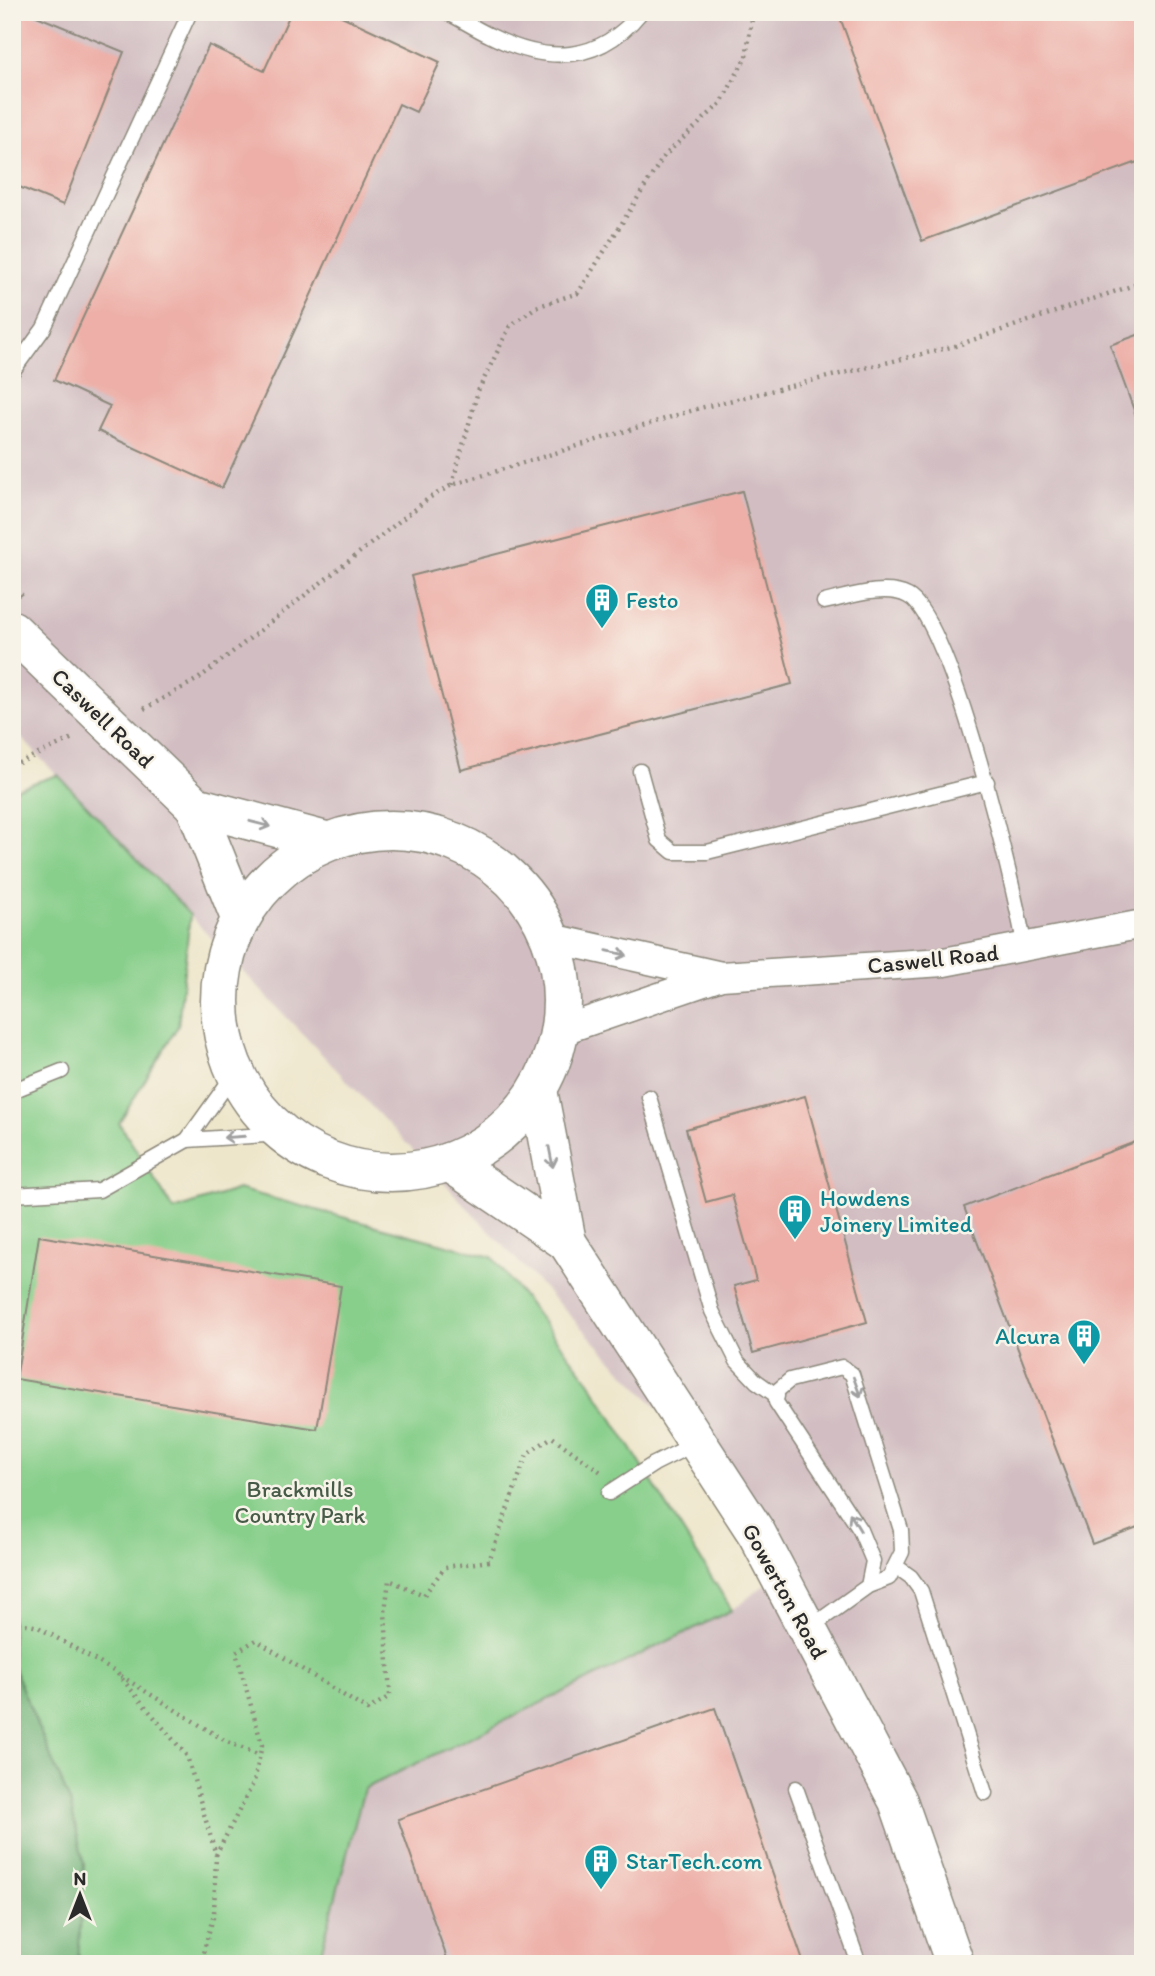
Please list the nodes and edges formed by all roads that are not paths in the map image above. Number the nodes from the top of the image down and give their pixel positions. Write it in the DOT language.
graph roads {
  1 [pos="190,12"];
  2 [pos="446,12"];
  3 [pos="641,12"];
  4 [pos="12,372"];
  5 [pos="824,602"];
  6 [pos="12,630"];
  7 [pos="640,771"];
  8 [pos="987,782"];
  9 [pos="195,806"];
  10 [pos="326,842"];
  11 [pos="240,918"];
  12 [pos="1143,924"];
  13 [pos="551,938"];
  14 [pos="1025,949"];
  15 [pos="721,976"];
  16 [pos="560,1031"];
  17 [pos="62,1071"];
  18 [pos="234,1073"];
  19 [pos="538,1090"];
  20 [pos="12,1091"];
  21 [pos="649,1097"];
  22 [pos="282,1134"];
  23 [pos="187,1140"];
  24 [pos="449,1162"];
  25 [pos="12,1195"];
  26 [pos="568,1242"];
  27 [pos="777,1396"];
  28 [pos="697,1443"];
  29 [pos="614,1490"];
  30 [pos="897,1567"];
  31 [pos="868,1586"];
  32 [pos="807,1629"];
  33 [pos="796,1788"];
  34 [pos="985,1793"];
  35 [pos="859,1964"];
  36 [pos="955,1964"];
  1 -- 4 [label="lane"];
  2 -- 3 [label="lane"];
  5 -- 8 [label="lane"];
  6 -- 9 [label="street, Caswell Road"];
  7 -- 8 [label="lane"];
  8 -- 14 [label="lane"];
  9 -- 10 [label="street, Caswell Road, one-way"];
  9 -- 11 [label="street, Caswell Road"];
  10 -- 11 [label="street"];
  10 -- 13 [label="street"];
  11 -- 18 [label="street"];
  12 -- 14 [label="street, Caswell Road"];
  13 -- 15 [label="street, Caswell Road, one-way"];
  13 -- 16 [label="street"];
  14 -- 15 [label="street, Caswell Road"];
  15 -- 16 [label="street, Caswell Road"];
  16 -- 19 [label="street"];
  17 -- 20 [label="lane"];
  18 -- 22 [label="street"];
  18 -- 23 [label="lane"];
  19 -- 24 [label="street"];
  19 -- 26 [label="street, Gowerton Road, one-way"];
  21 -- 27 [label="lane"];
  22 -- 23 [label="lane, one-way"];
  22 -- 24 [label="street"];
  23 -- 25 [label="lane"];
  24 -- 26 [label="street, Gowerton Road"];
  26 -- 28 [label="street, Gowerton Road"];
  27 -- 30 [label="lane, one-way"];
  31 -- 27 [label="lane, one-way"];
  28 -- 29 [label="lane"];
  28 -- 32 [label="street, Gowerton Road"];
  30 -- 31 [label="lane"];
  30 -- 34 [label="lane"];
  31 -- 32 [label="lane"];
  32 -- 36 [label="street, Gowerton Road"];
  33 -- 35 [label="lane"];
}
